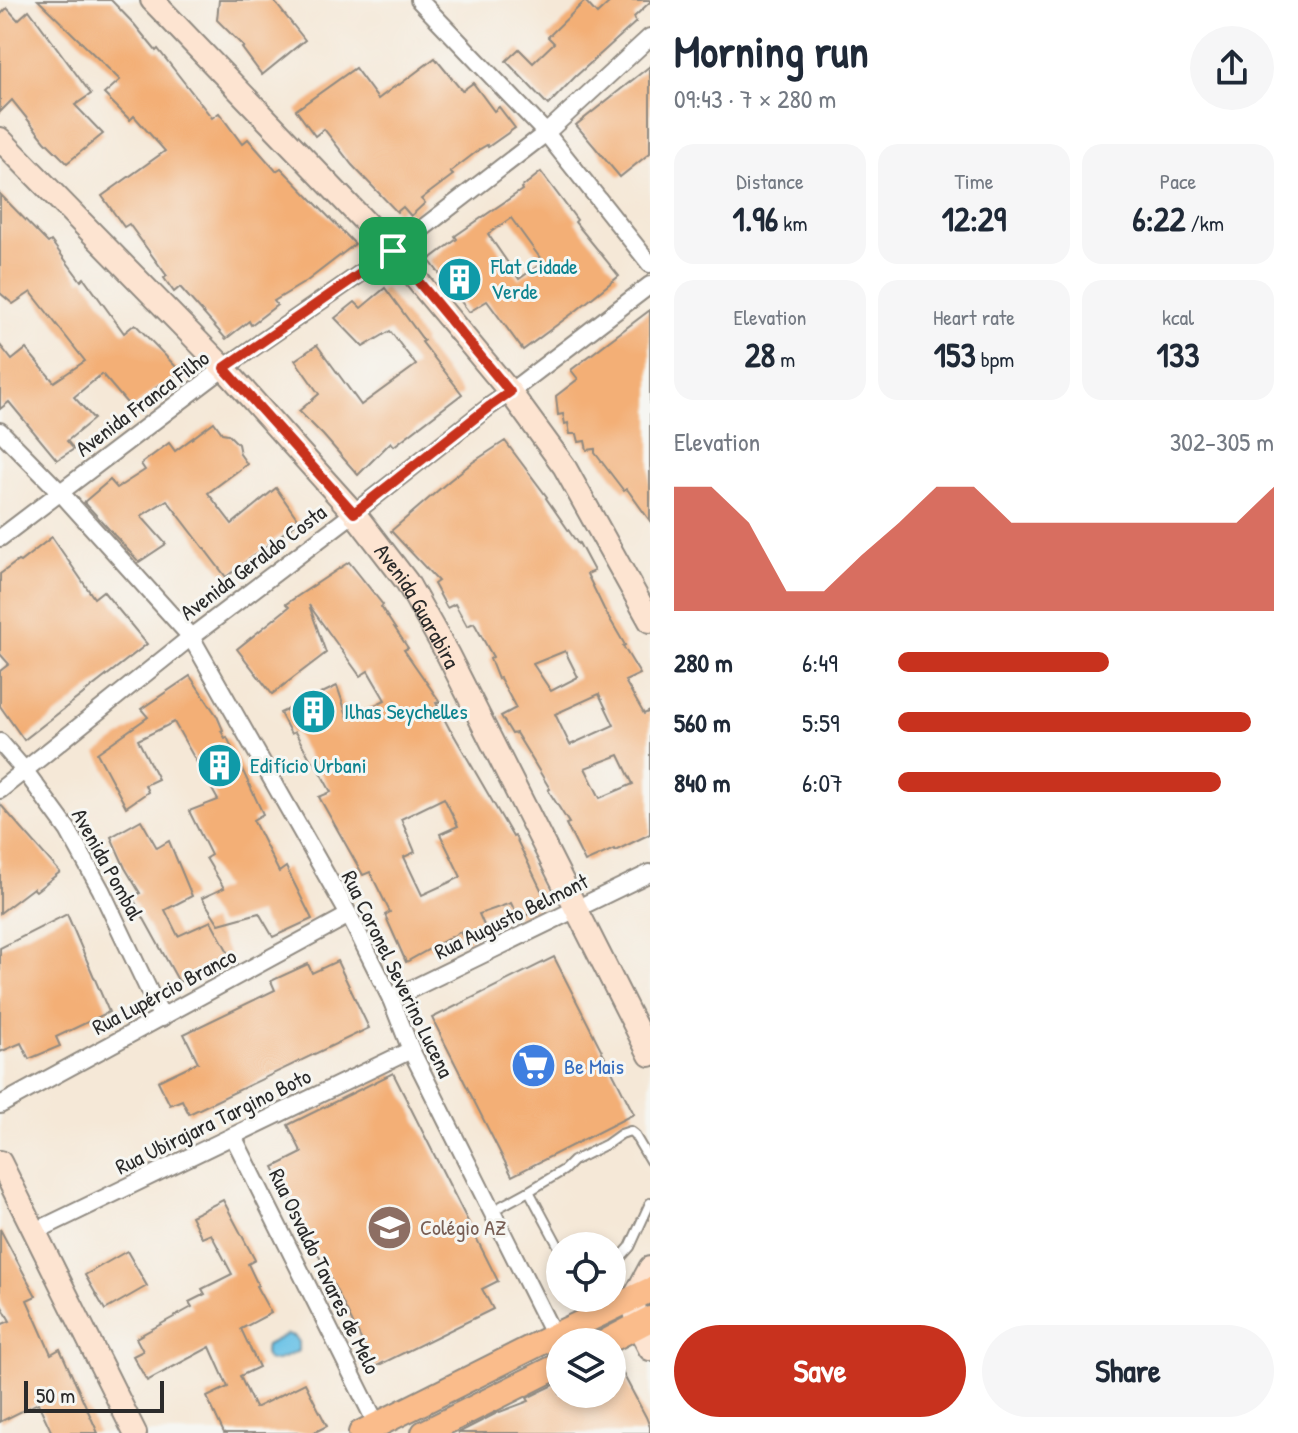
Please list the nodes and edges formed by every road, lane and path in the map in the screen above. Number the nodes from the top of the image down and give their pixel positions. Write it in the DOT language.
graph roads {
  1 [pos="419,0"];
  2 [pos="160,3"];
  3 [pos="650,37"];
  4 [pos="546,133"];
  5 [pos="0,139"];
  6 [pos="393,251"];
  7 [pos="650,264"];
  8 [pos="650,285"];
  9 [pos="224,368"];
  10 [pos="510,392"];
  11 [pos="0,431"];
  12 [pos="61,493"];
  13 [pos="354,513"];
  14 [pos="0,538"];
  15 [pos="650,621"];
  16 [pos="191,637"];
  17 [pos="0,742"];
  18 [pos="25,771"];
  19 [pos="0,790"];
  20 [pos="650,873"];
  21 [pos="576,908"];
  22 [pos="349,915"];
  23 [pos="391,999"];
  24 [pos="162,1018"];
  25 [pos="411,1050"];
  26 [pos="650,1055"];
  27 [pos="0,1105"];
  28 [pos="233,1136"];
  29 [pos="650,1161"];
  30 [pos="0,1162"];
  31 [pos="529,1191"];
  32 [pos="7,1192"];
  33 [pos="650,1203"];
  34 [pos="491,1211"];
  35 [pos="34,1232"];
  36 [pos="551,1232"];
  37 [pos="626,1251"];
  38 [pos="650,1268"];
  39 [pos="641,1295"];
  40 [pos="644,1322"];
  41 [pos="550,1328"];
  42 [pos="571,1328"];
  43 [pos="626,1331"];
  44 [pos="546,1340"];
  45 [pos="650,1349"];
  46 [pos="546,1372"];
  47 [pos="369,1429"];
  48 [pos="135,1433"];
  49 [pos="424,1433"];
  1 -- 4 [label="street"];
  2 -- 6 [label="main road"];
  3 -- 4 [label="street, Avenida Franca Filho"];
  4 -- 6 [label="street, Avenida Franca Filho"];
  4 -- 7 [label="street"];
  5 -- 9 [label="main road, Avenida Guarabira"];
  6 -- 9 [label="street, Avenida Franca Filho"];
  6 -- 10 [label="main road"];
  8 -- 10 [label="street, Avenida Geraldo Costa"];
  9 -- 12 [label="street, Avenida Franca Filho"];
  9 -- 13 [label="main road, Avenida Guarabira"];
  10 -- 13 [label="street, Avenida Geraldo Costa"];
  10 -- 15 [label="main road"];
  11 -- 12 [label="street, Rua Coronel Severino Lucena"];
  12 -- 14 [label="street, Avenida Franca Filho"];
  12 -- 16 [label="street, Rua Coronel Severino Lucena"];
  13 -- 16 [label="street, Avenida Geraldo Costa"];
  13 -- 21 [label="main road, Avenida Guarabira"];
  16 -- 18 [label="street, Avenida Geraldo Costa"];
  16 -- 22 [label="street, Rua Coronel Severino Lucena"];
  17 -- 18 [label="street, Avenida Pombal"];
  18 -- 19 [label="street, Avenida Geraldo Costa"];
  18 -- 24 [label="street, Avenida Pombal"];
  20 -- 21 [label="street, Rua Augusto Belmont"];
  21 -- 23 [label="street, Rua Augusto Belmont"];
  21 -- 26 [label="main road, Avenida Guarabira"];
  22 -- 23 [label="street, Rua Coronel Severino Lucena"];
  22 -- 24 [label="street, Rua Lupércio Branco"];
  23 -- 25 [label="street, Rua Coronel Severino Lucena"];
  24 -- 27 [label="street, Rua Lupércio Branco"];
  25 -- 28 [label="street, Rua Ubirajara Targino Boto"];
  25 -- 34 [label="street, Rua Coronel Severino Lucena"];
  28 -- 35 [label="street, Rua Ubirajara Targino Boto"];
  28 -- 47 [label="street, Rua Osvaldo Tavares de Melo"];
  29 -- 31 [label="lane"];
  30 -- 32 [label="main road"];
  31 -- 34 [label="lane"];
  31 -- 36 [label="lane"];
  32 -- 35 [label="main road"];
  33 -- 37 [label="lane"];
  34 -- 41 [label="street, Rua Coronel Severino Lucena"];
  35 -- 48 [label="main road"];
  38 -- 39 [label="main road"];
  39 -- 40 [label="main road"];
  39 -- 42 [label="main road"];
  40 -- 43 [label="main road"];
  40 -- 45 [label="main road"];
  44 -- 47 [label="main road"];
  46 -- 49 [label="main road"];
}
